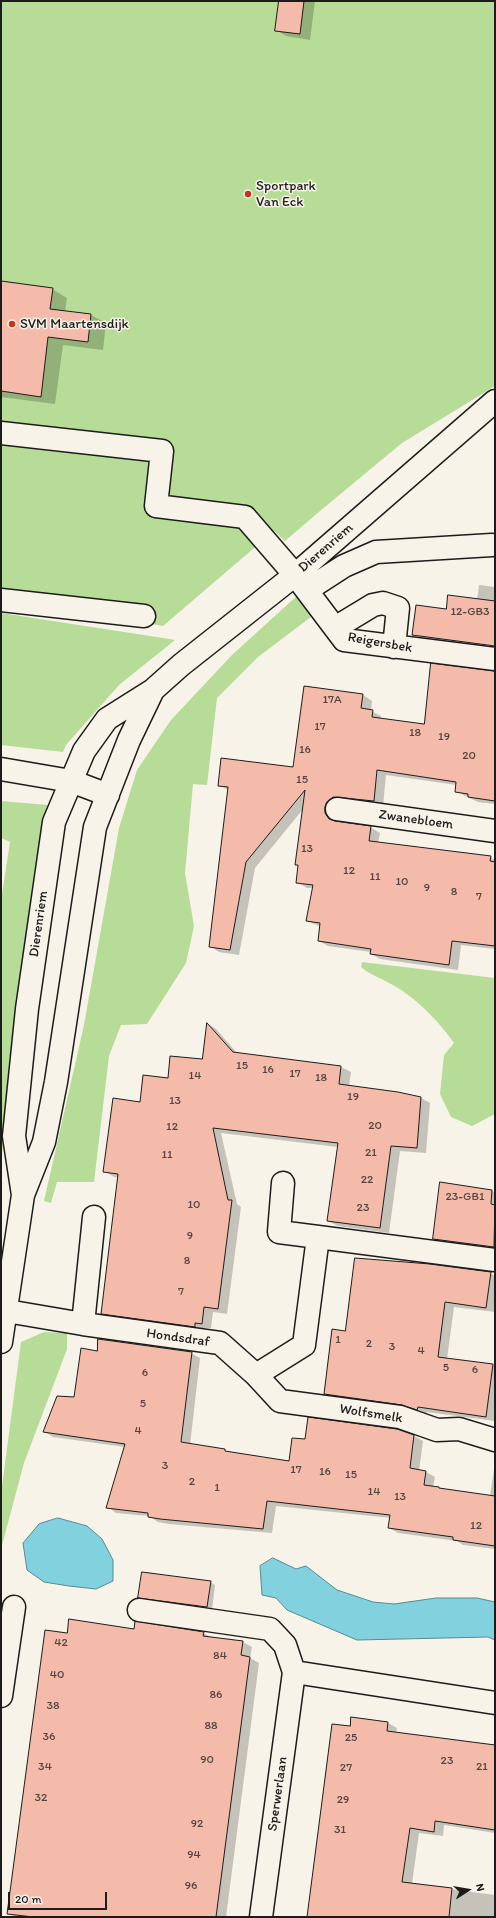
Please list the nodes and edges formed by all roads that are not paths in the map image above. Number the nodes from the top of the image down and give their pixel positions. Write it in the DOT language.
graph roads {
  1 [pos="495,401"];
  2 [pos="1,433"];
  3 [pos="492,546"];
  4 [pos="301,583"];
  5 [pos="1,600"];
  6 [pos="144,616"];
  7 [pos="335,628"];
  8 [pos="394,647"];
  9 [pos="495,659"];
  10 [pos="153,690"];
  11 [pos="1,769"];
  12 [pos="71,781"];
  13 [pos="108,795"];
  14 [pos="337,809"];
  15 [pos="495,831"];
  16 [pos="283,1183"];
  17 [pos="23,1196"];
  18 [pos="94,1218"];
  19 [pos="318,1237"];
  20 [pos="495,1260"];
  21 [pos="3,1310"];
  22 [pos="83,1324"];
  23 [pos="1,1342"];
  24 [pos="256,1376"];
  25 [pos="495,1440"];
  26 [pos="14,1608"];
  27 [pos="139,1610"];
  28 [pos="294,1672"];
  29 [pos="1,1696"];
  30 [pos="495,1703"];
  31 [pos="261,1917"];
  1 -- 4 [label="street, Dierenriem"];
  2 -- 4 [label="street, Reigersbek"];
  3 -- 4 [label="street"];
  4 -- 7 [label="street, Reigersbek"];
  4 -- 10 [label="street, Dierenriem"];
  5 -- 6 [label="street"];
  7 -- 8 [label="street, Reigersbek"];
  7 -- 8 [label="street"];
  8 -- 9 [label="street, Reigersbek"];
  10 -- 12 [label="street, Dierenriem"];
  10 -- 13 [label="street, Dierenriem"];
  11 -- 12 [label="street"];
  12 -- 13 [label="street"];
  12 -- 17 [label="street, Dierenriem"];
  13 -- 17 [label="street, Dierenriem"];
  14 -- 15 [label="street, Zwanebloem"];
  16 -- 19 [label="street"];
  17 -- 21 [label="street, Dierenriem"];
  18 -- 22 [label="street"];
  19 -- 20 [label="street"];
  19 -- 24 [label="street"];
  21 -- 22 [label="street, Hondsdraf"];
  21 -- 23 [label="street, Dierenriem"];
  22 -- 24 [label="street, Hondsdraf"];
  24 -- 25 [label="street, Wolfsmelk"];
  26 -- 29 [label="street"];
  27 -- 28 [label="street, Sperwerlaan"];
  28 -- 30 [label="street"];
  28 -- 31 [label="street, Sperwerlaan"];
}
